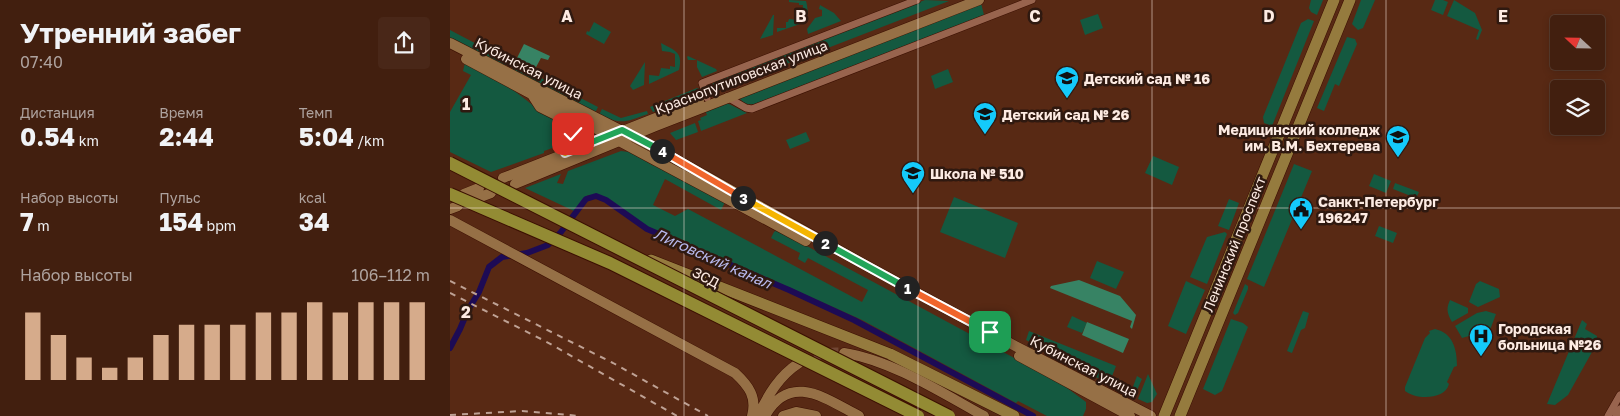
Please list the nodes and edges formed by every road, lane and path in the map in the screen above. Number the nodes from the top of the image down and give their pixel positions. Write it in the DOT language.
graph roads {
  1 [pos="917,0"];
  2 [pos="961,0"];
  3 [pos="978,0"];
  4 [pos="1032,0"];
  5 [pos="1334,0"];
  6 [pos="1350,0"];
  7 [pos="450,43"];
  8 [pos="450,51"];
  9 [pos="530,92"];
  10 [pos="727,97"];
  11 [pos="708,98"];
  12 [pos="610,135"];
  13 [pos="625,135"];
  14 [pos="565,153"];
  15 [pos="450,163"];
  16 [pos="503,178"];
  17 [pos="515,184"];
  18 [pos="479,188"];
  19 [pos="450,194"];
  20 [pos="464,194"];
  21 [pos="491,194"];
  22 [pos="475,199"];
  23 [pos="450,220"];
  24 [pos="620,250"];
  25 [pos="844,354"];
  26 [pos="799,363"];
  27 [pos="1620,396"];
  28 [pos="1620,409"];
  29 [pos="981,414"];
  30 [pos="752,416"];
  31 [pos="758,416"];
  32 [pos="765,416"];
  33 [pos="784,416"];
  34 [pos="816,416"];
  35 [pos="858,416"];
  36 [pos="918,416"];
  37 [pos="949,416"];
  38 [pos="1014,416"];
  39 [pos="1130,416"];
  40 [pos="1151,416"];
  41 [pos="1164,416"];
  42 [pos="1180,416"];
  43 [pos="1608,416"];
  44 [pos="1616,416"];
  1 -- 11 [label="street"];
  2 -- 11 [label="main road, Краснопутиловская улица"];
  3 -- 10 [label="main road, Краснопутиловская улица"];
  4 -- 10 [label="street"];
  5 -- 41 [label="main road, Ленинский проспект"];
  6 -- 42 [label="main road, Ленинский проспект"];
  7 -- 13 [label="main road, Кубинская улица"];
  8 -- 9 [label="main road, Кубинская улица"];
  9 -- 12 [label="main road, Кубинская улица"];
  9 -- 14 [label="main road"];
  10 -- 13 [label="main road, Краснопутиловская улица"];
  11 -- 13 [label="main road, Краснопутиловская улица"];
  12 -- 13 [label="main road, Кубинская улица"];
  12 -- 14 [label="main road"];
  13 -- 17 [label="main road, Краснопутиловская улица"];
  13 -- 39 [label="main road, Кубинская улица"];
  13 -- 40 [label="main road, Кубинская улица"];
  14 -- 16 [label="main road"];
  15 -- 24 [label="highway, ЗСД, bridge"];
  18 -- 20 [label="main road"];
  19 -- 36 [label="highway, bridge"];
  21 -- 22 [label="main road"];
  23 -- 30 [label="main road"];
  24 -- 37 [label="highway, ЗСД, bridge"];
  24 -- 38 [label="main road, bridge"];
  25 -- 29 [label="main road"];
  26 -- 31 [label="main road"];
  27 -- 43 [label="street"];
  28 -- 44 [label="street"];
  32 -- 35 [label="main road"];
  33 -- 34 [label="main road"];
}
